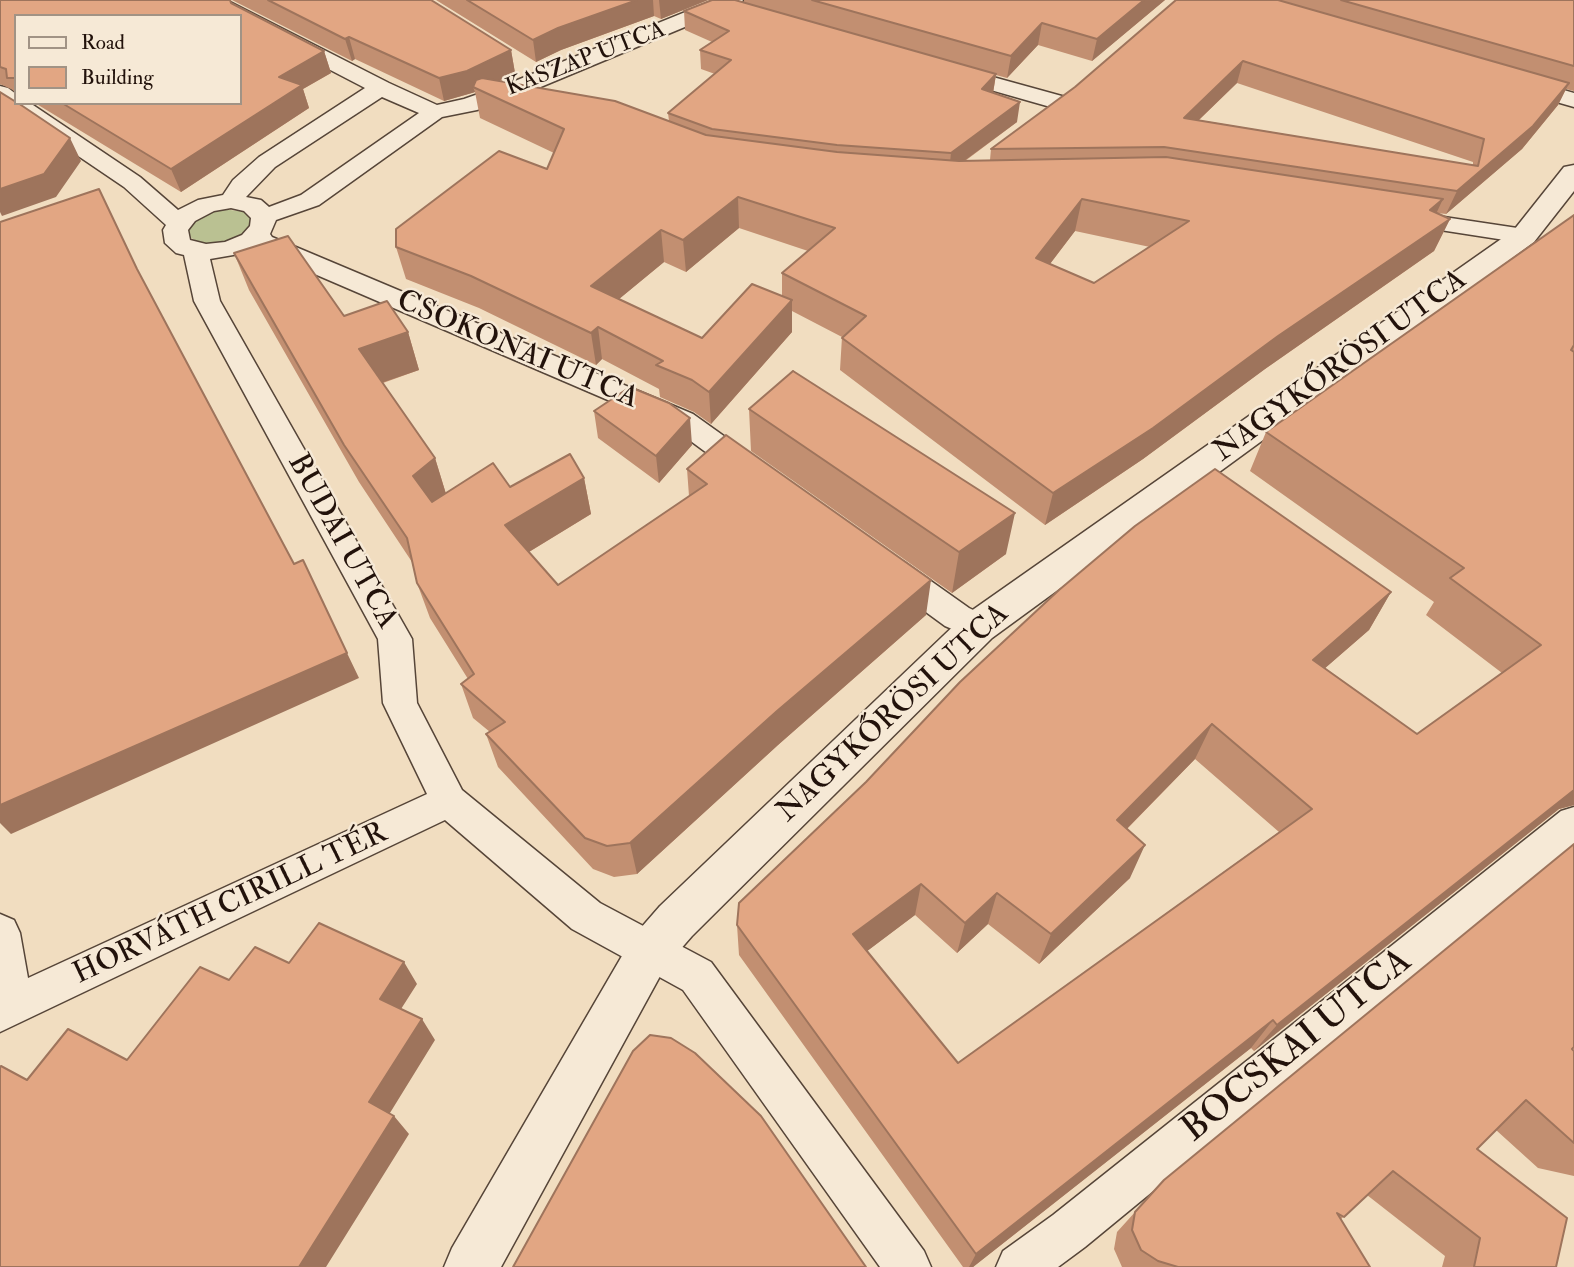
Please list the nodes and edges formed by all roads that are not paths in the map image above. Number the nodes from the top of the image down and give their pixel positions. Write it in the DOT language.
graph roads {
  1 [pos="211,0"];
  2 [pos="735,6"];
  3 [pos="238,14"];
  4 [pos="242,16"];
  5 [pos="931,66"];
  6 [pos="529,76"];
  7 [pos="1494,76"];
  8 [pos="1081,86"];
  9 [pos="381,88"];
  10 [pos="560,100"];
  11 [pos="1574,100"];
  12 [pos="1061,103"];
  13 [pos="18,105"];
  14 [pos="435,112"];
  15 [pos="1040,119"];
  16 [pos="1572,179"];
  17 [pos="132,181"];
  18 [pos="108,192"];
  19 [pos="219,203"];
  20 [pos="1375,214"];
  21 [pos="178,223"];
  22 [pos="261,225"];
  23 [pos="1524,236"];
  24 [pos="195,251"];
  25 [pos="771,484"];
  26 [pos="869,554"];
  27 [pos="978,627"];
  28 [pos="449,801"];
  29 [pos="1574,823"];
  30 [pos="0,933"];
  31 [pos="649,952"];
  32 [pos="6,1009"];
  33 [pos="471,1267"];
  34 [pos="908,1267"];
  35 [pos="1019,1267"];
  1 -- 3 [label="street"];
  2 -- 6 [label="street, KASZAP UTCA"];
  4 -- 9 [label="street"];
  5 -- 12 [label="street"];
  6 -- 10 [label="street"];
  6 -- 14 [label="street, KASZAP UTCA"];
  7 -- 11 [label="street"];
  8 -- 12 [label="street"];
  9 -- 14 [label="street"];
  9 -- 19 [label="street"];
  12 -- 15 [label="street"];
  13 -- 17 [label="street"];
  14 -- 22 [label="street, KASZAP UTCA"];
  16 -- 23 [label="street, NAGYKŐRÖSI UTCA"];
  17 -- 18 [label="street"];
  17 -- 19 [label="street"];
  17 -- 21 [label="street"];
  19 -- 21 [label="street"];
  19 -- 22 [label="street, CSOKONAI UTCA"];
  20 -- 23 [label="street"];
  21 -- 24 [label="street"];
  22 -- 24 [label="street, KASZAP UTCA"];
  22 -- 25 [label="street, CSOKONAI UTCA"];
  23 -- 27 [label="street, NAGYKŐRÖSI UTCA"];
  24 -- 28 [label="street, BUDAI UTCA"];
  26 -- 27 [label="street"];
  27 -- 31 [label="street, NAGYKŐRÖSI UTCA"];
  28 -- 31 [label="street, BUDAI UTCA"];
  28 -- 32 [label="street, HORVÁTH CIRILL TÉR"];
  29 -- 35 [label="street, BOCSKAI UTCA"];
  30 -- 32 [label="street, HORVÁTH CIRILL TÉR"];
  31 -- 33 [label="street, NAGYKŐRÖSI UTCA"];
  31 -- 34 [label="street, BUDAI UTCA"];
}
